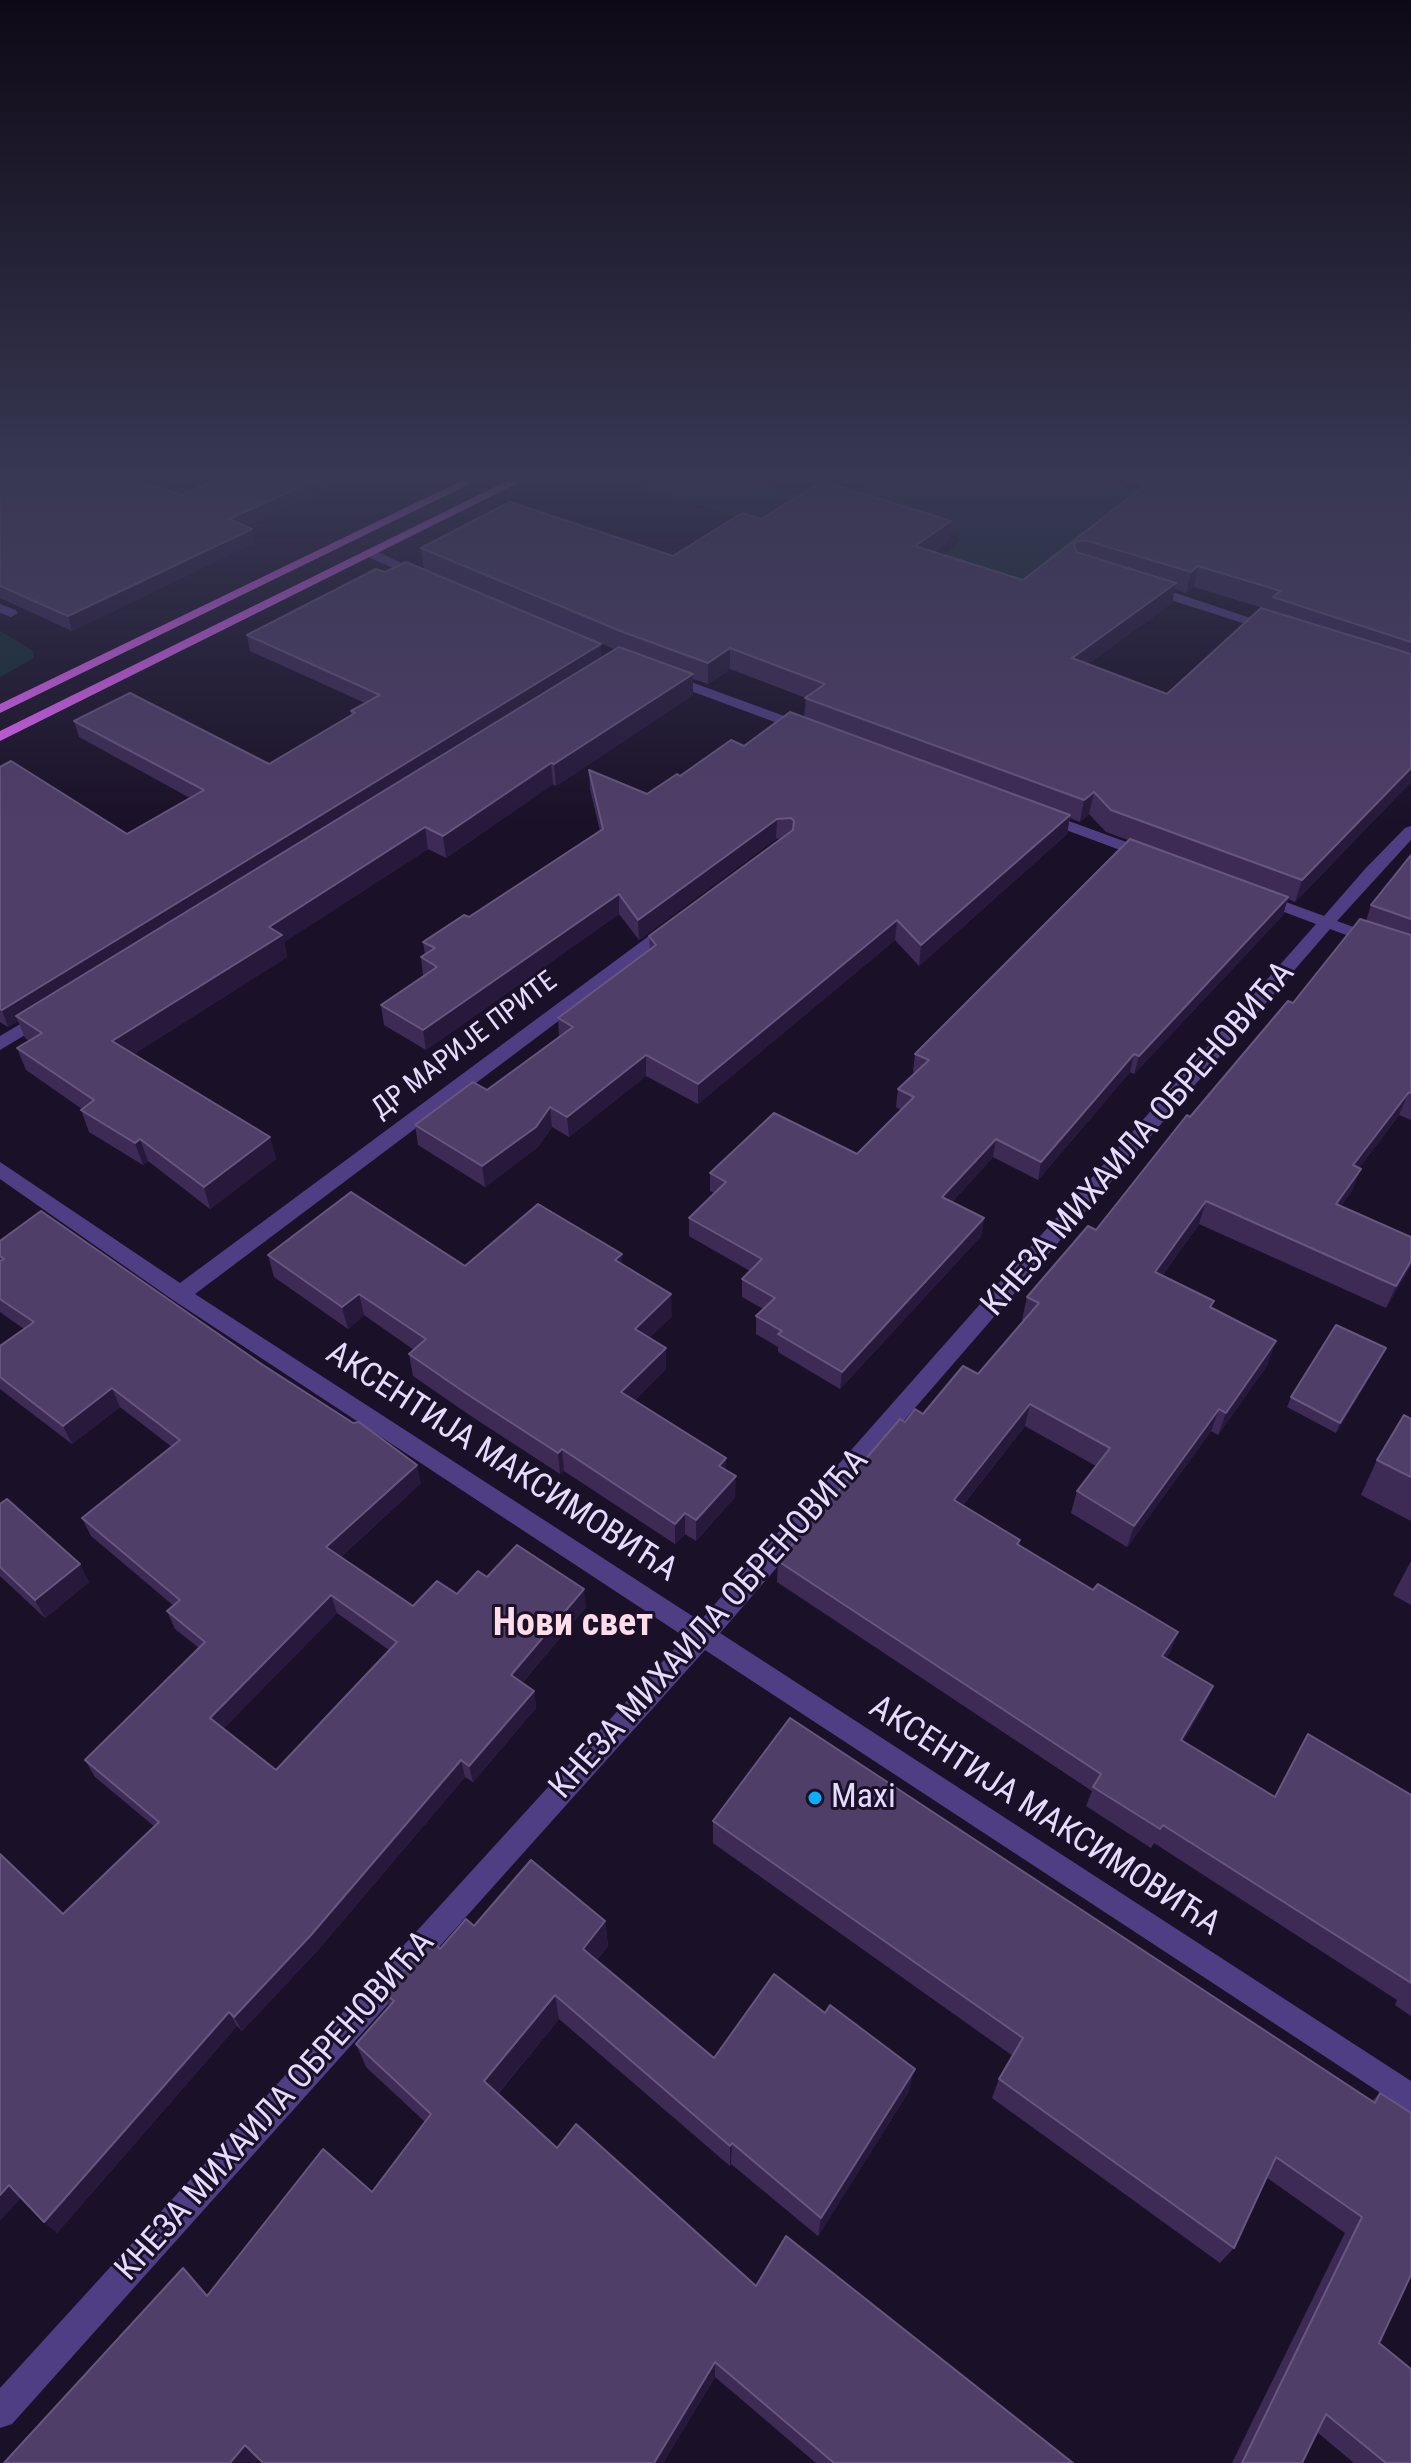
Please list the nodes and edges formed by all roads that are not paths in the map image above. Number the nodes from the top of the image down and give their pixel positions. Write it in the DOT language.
graph roads {
  1 [pos="239,593"];
  2 [pos="293,593"];
  3 [pos="1162,593"];
  4 [pos="1290,633"];
  5 [pos="648,670"];
  6 [pos="0,709"];
  7 [pos="812,731"];
  8 [pos="0,737"];
  9 [pos="1034,813"];
  10 [pos="1411,831"];
  11 [pos="1167,863"];
  12 [pos="1240,890"];
  13 [pos="683,919"];
  14 [pos="1330,923"];
  15 [pos="1411,954"];
  16 [pos="54,1010"];
  17 [pos="0,1044"];
  18 [pos="0,1169"];
  19 [pos="180,1294"];
  20 [pos="703,1635"];
  21 [pos="1411,2098"];
  22 [pos="0,2412"];
  1 -- 6 [label="main road"];
  2 -- 8 [label="main road"];
  3 -- 4 [label="street"];
  5 -- 7 [label="street"];
  9 -- 11 [label="street"];
  10 -- 14 [label="street, КНЕЗА МИХАИЛА ОБРЕНОВИЋА"];
  12 -- 14 [label="street"];
  13 -- 19 [label="street, ДР МАРИЈЕ ПРИТЕ"];
  14 -- 15 [label="street"];
  14 -- 20 [label="street, КНЕЗА МИХАИЛА ОБРЕНОВИЋА"];
  16 -- 17 [label="street"];
  18 -- 19 [label="street, АКСЕНТИЈА МАКСИМОВИЋА"];
  19 -- 20 [label="street, АКСЕНТИЈА МАКСИМОВИЋА"];
  20 -- 21 [label="street, АКСЕНТИЈА МАКСИМОВИЋА"];
  20 -- 22 [label="street, КНЕЗА МИХАИЛА ОБРЕНОВИЋА"];
}
